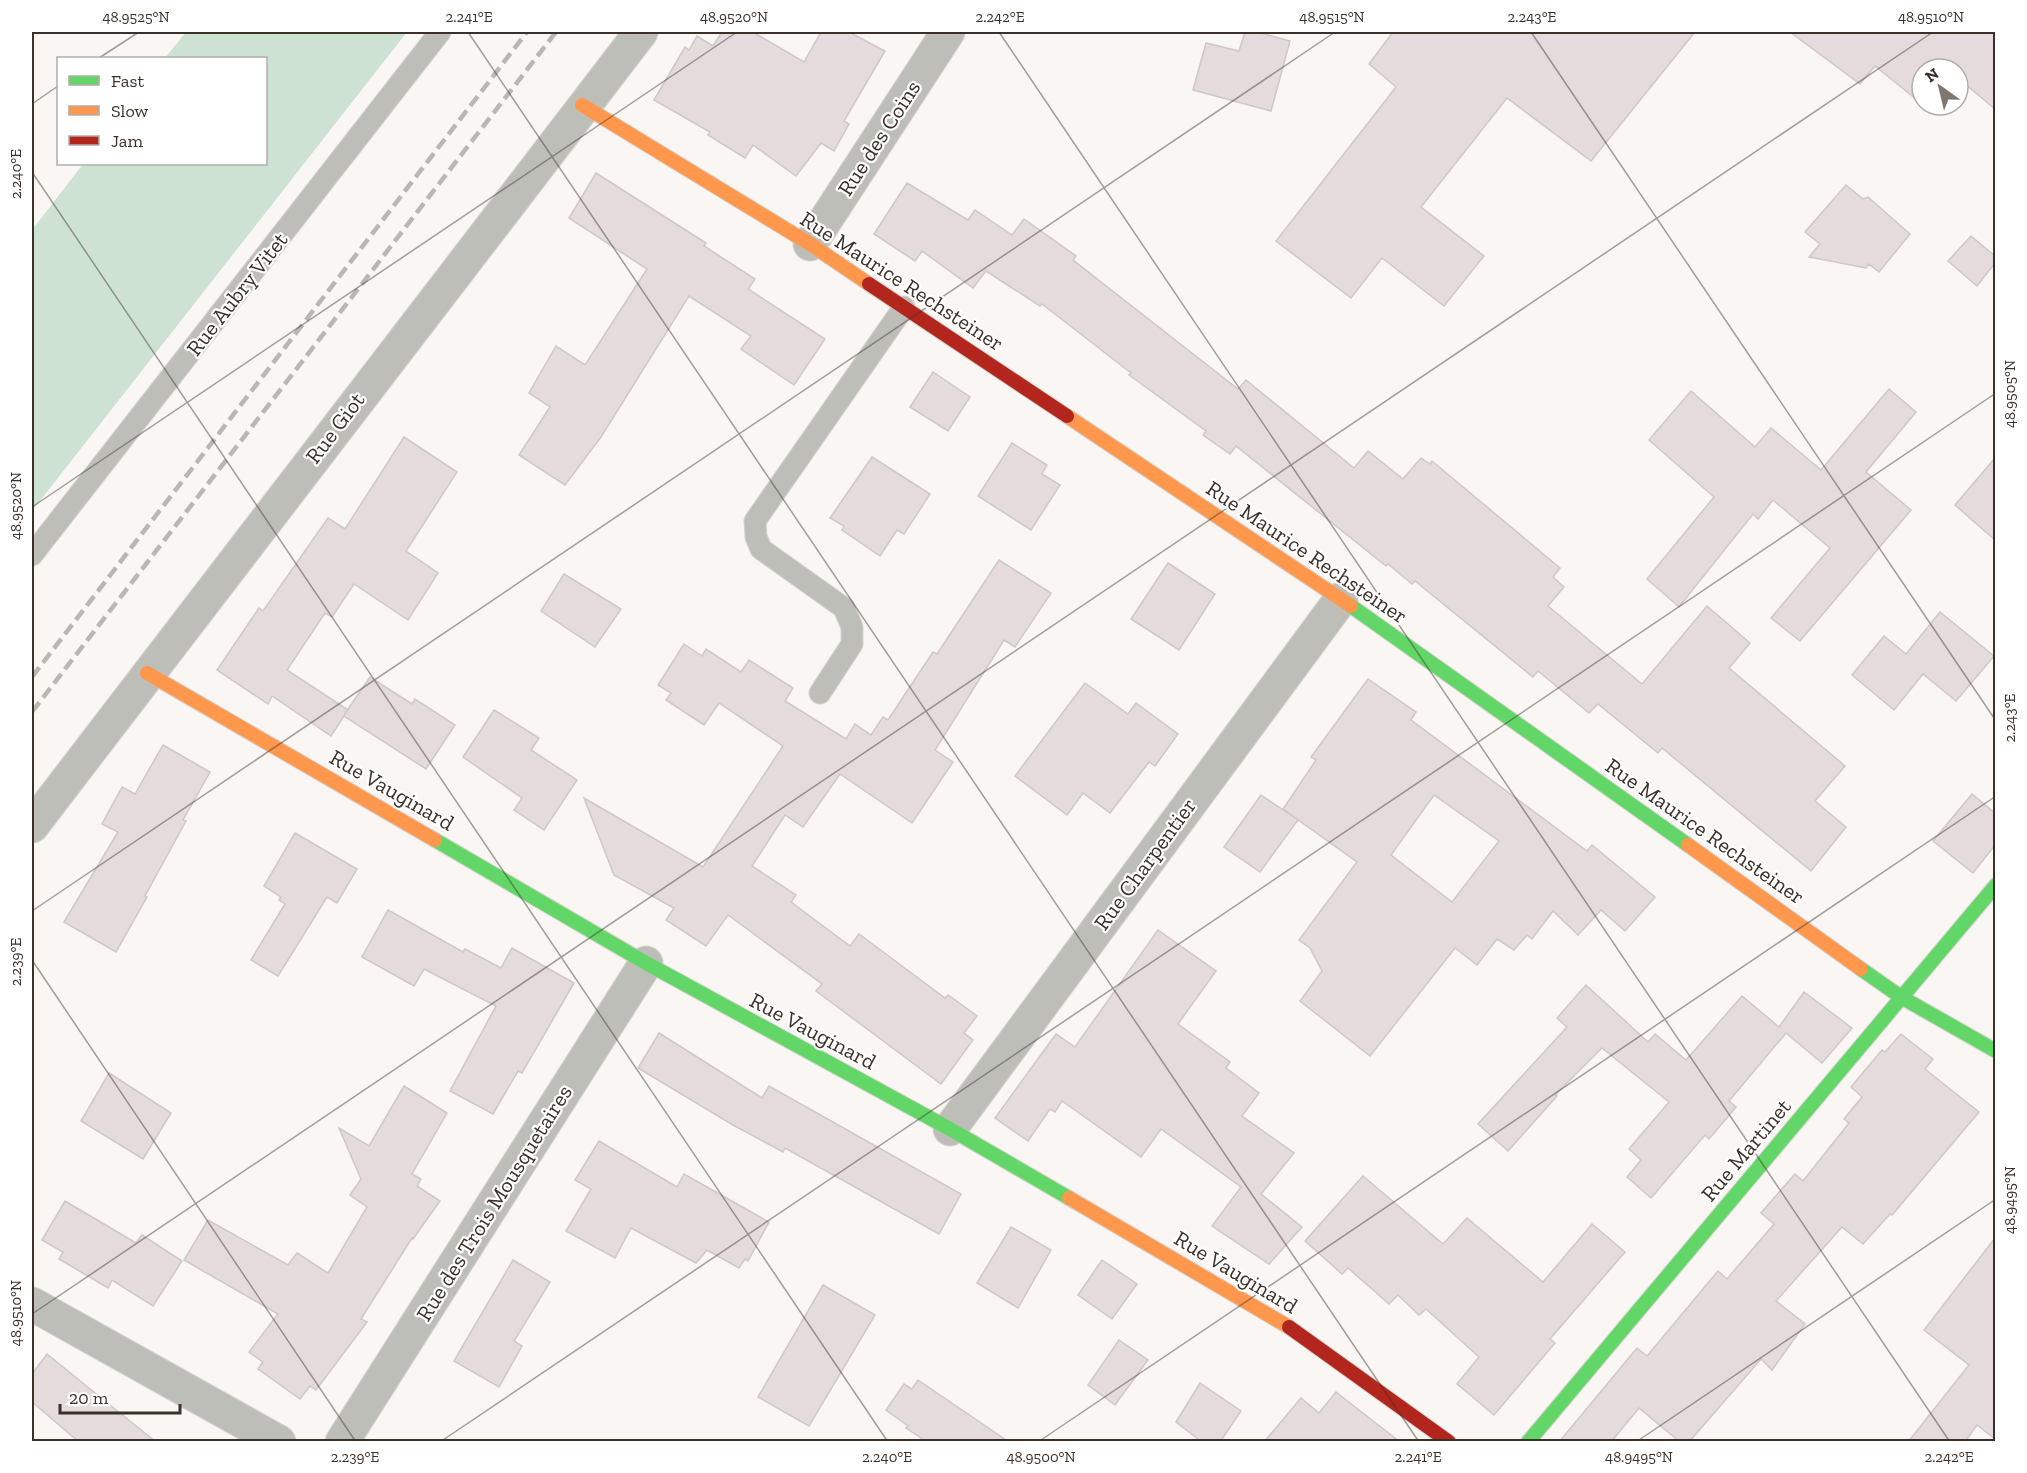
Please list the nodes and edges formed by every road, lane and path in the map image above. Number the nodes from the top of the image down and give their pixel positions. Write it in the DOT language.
graph roads {
  1 [pos="440,32"];
  2 [pos="641,32"];
  3 [pos="948,32"];
  4 [pos="582,105"];
  5 [pos="810,244"];
  6 [pos="904,307"];
  7 [pos="32,555"];
  8 [pos="1341,598"];
  9 [pos="147,673"];
  10 [pos="820,693"];
  11 [pos="32,826"];
  12 [pos="1995,885"];
  13 [pos="645,963"];
  14 [pos="1901,997"];
  15 [pos="1995,1051"];
  16 [pos="950,1129"];
  17 [pos="32,1304"];
  18 [pos="279,1442"];
  19 [pos="342,1442"];
  20 [pos="1449,1442"];
  21 [pos="1528,1442"];
  1 -- 7 [label="lane, Rue Aubry Vitet"];
  2 -- 4 [label="street, Rue Giot"];
  3 -- 5 [label="street, Rue des Coins"];
  4 -- 5 [label="street, Rue Maurice Rechsteiner"];
  4 -- 9 [label="street, Rue Giot"];
  5 -- 6 [label="street, Rue Maurice Rechsteiner"];
  6 -- 8 [label="street, Rue Maurice Rechsteiner"];
  6 -- 10 [label="lane"];
  8 -- 14 [label="street, Rue Maurice Rechsteiner"];
  8 -- 16 [label="street, Rue Charpentier"];
  9 -- 11 [label="street, Rue Giot"];
  9 -- 13 [label="street, Rue Vauginard"];
  12 -- 14 [label="street, Rue Martinet"];
  13 -- 16 [label="street, Rue Vauginard"];
  13 -- 19 [label="street, Rue des Trois Mousquetaires"];
  14 -- 15 [label="street, Rue Maurice Rechsteiner"];
  14 -- 21 [label="street, Rue Martinet"];
  16 -- 20 [label="street, Rue Vauginard"];
  17 -- 18 [label="street"];
}
